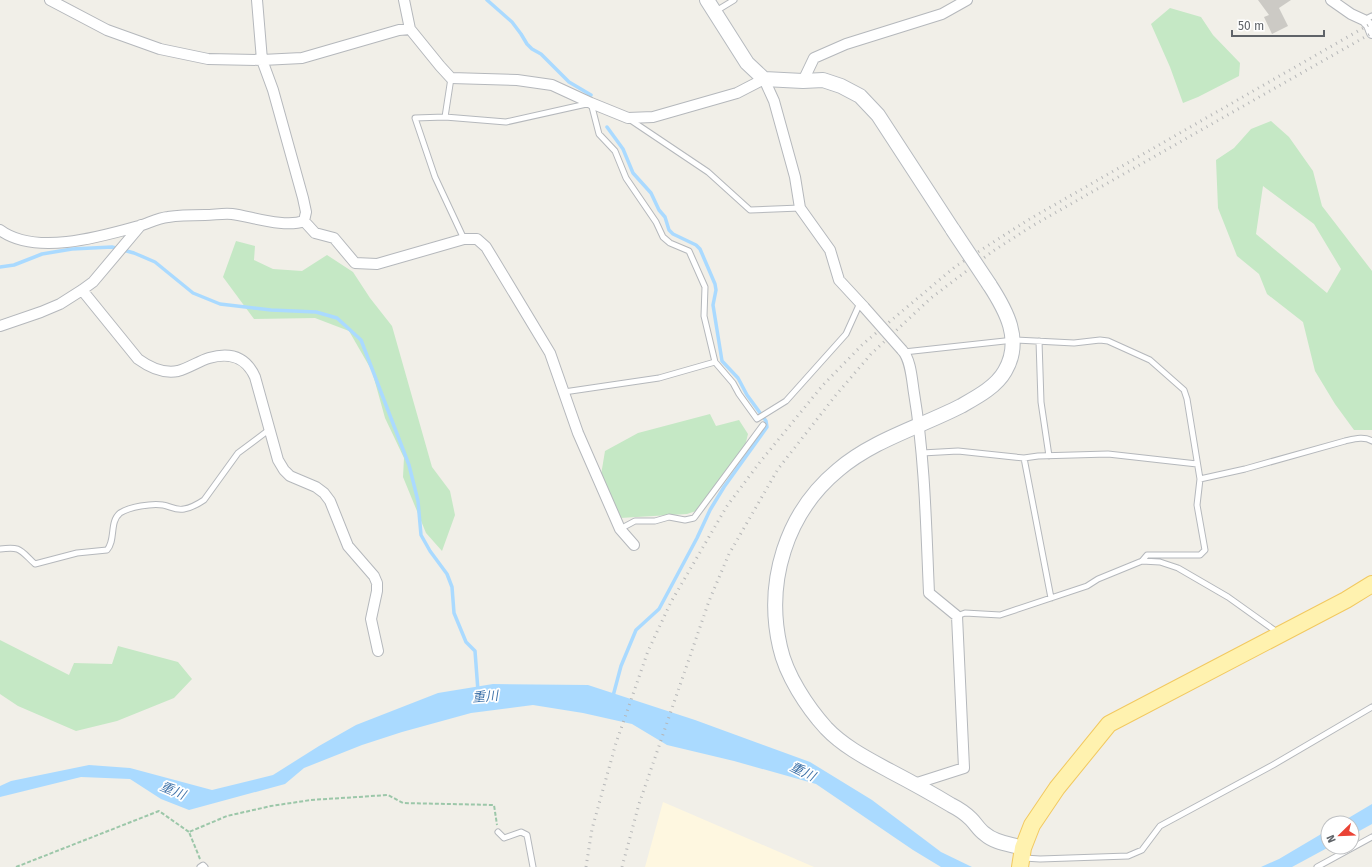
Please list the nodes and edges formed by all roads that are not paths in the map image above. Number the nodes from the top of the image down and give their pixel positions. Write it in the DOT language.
graph roads {
  1 [pos="50,0"];
  2 [pos="257,0"];
  3 [pos="404,0"];
  4 [pos="734,0"];
  5 [pos="967,0"];
  6 [pos="1332,0"];
  7 [pos="711,6"];
  8 [pos="1368,18"];
  9 [pos="410,29"];
  10 [pos="1372,33"];
  11 [pos="262,60"];
  12 [pos="451,78"];
  13 [pos="764,79"];
  14 [pos="804,81"];
  15 [pos="591,103"];
  16 [pos="445,117"];
  17 [pos="628,118"];
  18 [pos="800,208"];
  19 [pos="304,222"];
  20 [pos="141,226"];
  21 [pos="0,230"];
  22 [pos="464,239"];
  23 [pos="82,290"];
  24 [pos="862,305"];
  25 [pos="0,326"];
  26 [pos="1014,340"];
  27 [pos="1039,342"];
  28 [pos="903,351"];
  29 [pos="714,362"];
  30 [pos="564,392"];
  31 [pos="763,425"];
  32 [pos="919,426"];
  33 [pos="270,429"];
  34 [pos="1372,441"];
  35 [pos="922,452"];
  36 [pos="1049,456"];
  37 [pos="1024,458"];
  38 [pos="1197,464"];
  39 [pos="1200,479"];
  40 [pos="620,529"];
  41 [pos="634,545"];
  42 [pos="0,549"];
  43 [pos="1142,561"];
  44 [pos="1372,584"];
  45 [pos="1050,598"];
  46 [pos="957,616"];
  47 [pos="1281,635"];
  48 [pos="378,651"];
  49 [pos="1372,707"];
  50 [pos="914,784"];
  51 [pos="498,832"];
  52 [pos="1372,836"];
  53 [pos="1021,860"];
  54 [pos="533,867"];
  55 [pos="1317,867"];
  1 -- 11 [label="street"];
  2 -- 11 [label="street"];
  3 -- 9 [label="street"];
  4 -- 7 [label="lane"];
  5 -- 14 [label="street"];
  6 -- 8 [label="street"];
  7 -- 13 [label="street"];
  8 -- 10 [label="street"];
  9 -- 11 [label="street"];
  9 -- 12 [label="street"];
  11 -- 19 [label="street"];
  12 -- 15 [label="street"];
  12 -- 16 [label="lane"];
  13 -- 14 [label="street"];
  13 -- 17 [label="street"];
  13 -- 18 [label="street"];
  14 -- 26 [label="street, bridge"];
  15 -- 16 [label="lane"];
  15 -- 17 [label="street"];
  15 -- 29 [label="lane"];
  16 -- 22 [label="lane"];
  17 -- 18 [label="lane"];
  18 -- 24 [label="street"];
  19 -- 20 [label="street"];
  19 -- 22 [label="street"];
  20 -- 21 [label="street"];
  20 -- 23 [label="street"];
  22 -- 30 [label="street"];
  23 -- 25 [label="street"];
  23 -- 33 [label="street"];
  24 -- 28 [label="street, bridge"];
  24 -- 29 [label="lane"];
  26 -- 27 [label="lane"];
  26 -- 28 [label="lane"];
  26 -- 32 [label="street"];
  27 -- 36 [label="lane"];
  27 -- 38 [label="lane"];
  28 -- 32 [label="street"];
  29 -- 30 [label="lane"];
  30 -- 40 [label="street"];
  31 -- 40 [label="lane"];
  32 -- 35 [label="street"];
  32 -- 50 [label="street"];
  33 -- 42 [label="lane"];
  33 -- 48 [label="street"];
  34 -- 39 [label="lane"];
  35 -- 37 [label="lane"];
  35 -- 46 [label="street"];
  36 -- 37 [label="lane"];
  36 -- 38 [label="lane"];
  37 -- 45 [label="lane"];
  38 -- 39 [label="lane"];
  39 -- 43 [label="lane"];
  40 -- 41 [label="street"];
  43 -- 45 [label="lane"];
  43 -- 47 [label="lane"];
  44 -- 47 [label="main road"];
  45 -- 46 [label="lane"];
  46 -- 50 [label="street"];
  47 -- 53 [label="main road"];
  49 -- 53 [label="lane"];
  50 -- 53 [label="street"];
  51 -- 54 [label="lane"];
  52 -- 55 [label="lane"];
}
